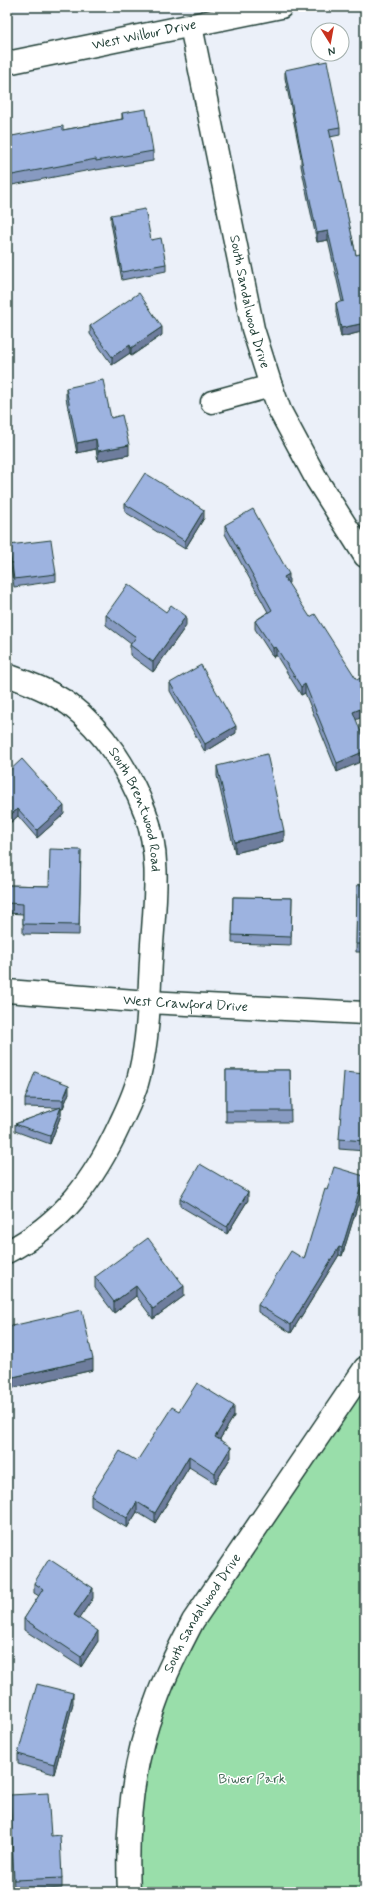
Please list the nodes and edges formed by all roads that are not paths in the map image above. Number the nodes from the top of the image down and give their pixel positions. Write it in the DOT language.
graph roads {
  1 [pos="281,7"];
  2 [pos="191,26"];
  3 [pos="7,63"];
  4 [pos="271,386"];
  5 [pos="212,402"];
  6 [pos="365,556"];
  7 [pos="7,675"];
  8 [pos="7,991"];
  9 [pos="148,1002"];
  10 [pos="365,1013"];
  11 [pos="7,1252"];
  12 [pos="365,1368"];
  13 [pos="129,1892"];
  1 -- 2 [label="street, West Wilbur Drive"];
  2 -- 3 [label="street, West Wilbur Drive"];
  2 -- 4 [label="street, South Sandalwood Drive"];
  4 -- 5 [label="street"];
  4 -- 6 [label="street, South Sandalwood Drive"];
  7 -- 9 [label="street, South Brentwood Road"];
  8 -- 9 [label="street, West Crawford Drive"];
  9 -- 10 [label="street, West Crawford Drive"];
  9 -- 11 [label="street, South Brentwood Road"];
  12 -- 13 [label="street, South Sandalwood Drive"];
}
